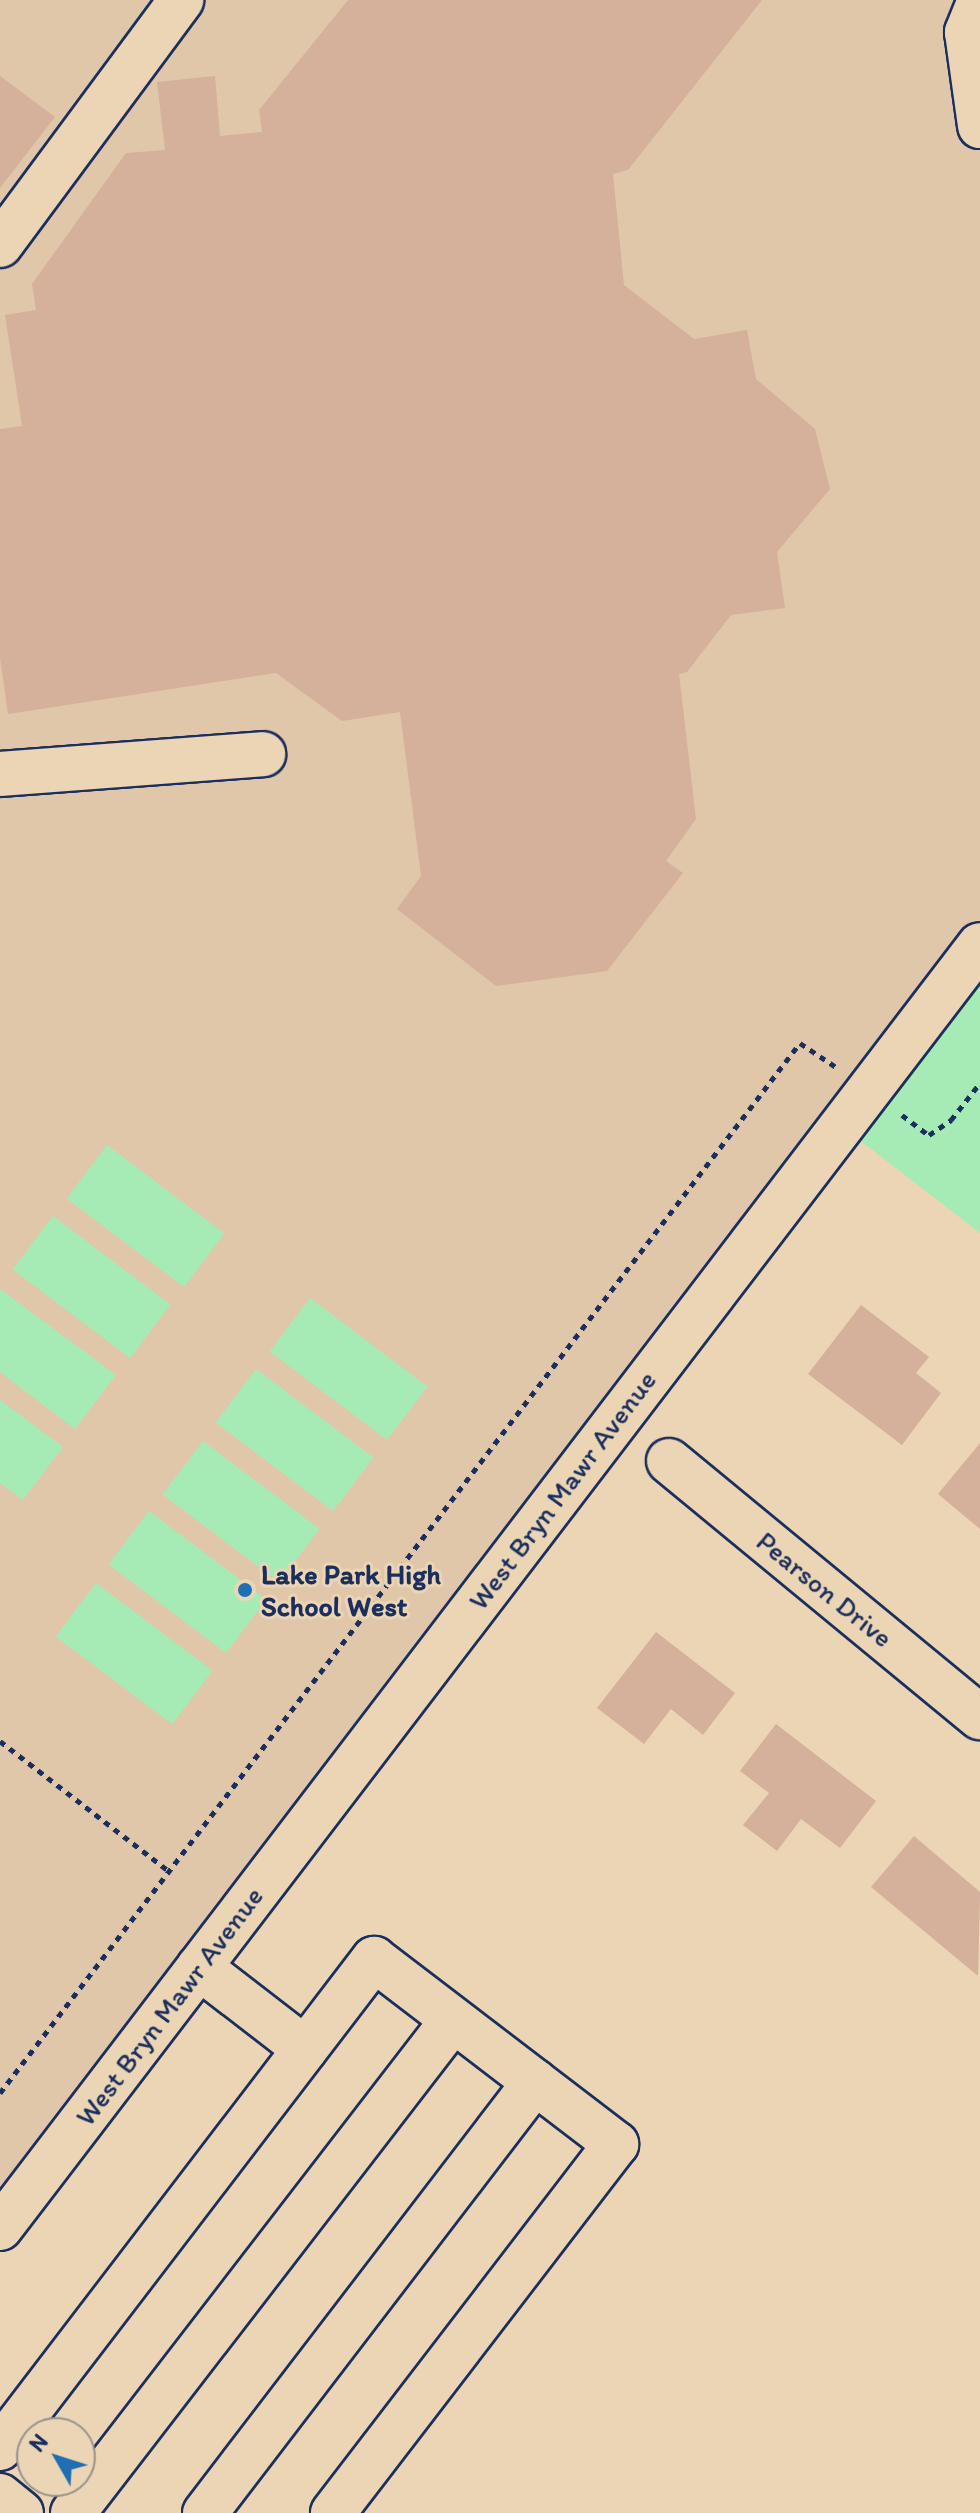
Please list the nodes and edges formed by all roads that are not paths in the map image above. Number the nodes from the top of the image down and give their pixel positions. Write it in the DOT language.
graph roads {
  1 [pos="181,0"];
  2 [pos="980,0"];
  3 [pos="980,126"];
  4 [pos="0,245"];
  5 [pos="263,754"];
  6 [pos="0,774"];
  7 [pos="980,945"];
  8 [pos="669,1461"];
  9 [pos="980,1717"];
  10 [pos="199,1967"];
  11 [pos="453,2020"];
  12 [pos="305,2049"];
  13 [pos="535,2082"];
  14 [pos="0,2228"];
  15 [pos="0,2448"];
  16 [pos="0,2496"];
  17 [pos="21,2513"];
  18 [pos="73,2513"];
  19 [pos="205,2513"];
  20 [pos="333,2513"];
  1 -- 4 [label="street"];
  2 -- 3 [label="street"];
  5 -- 6 [label="street"];
  7 -- 10 [label="street, West Bryn Mawr Avenue"];
  8 -- 9 [label="street, Pearson Drive"];
  10 -- 12 [label="street"];
  10 -- 14 [label="street, West Bryn Mawr Avenue"];
  11 -- 12 [label="street"];
  11 -- 13 [label="street"];
  11 -- 18 [label="street"];
  12 -- 15 [label="street"];
  13 -- 19 [label="street"];
  13 -- 20 [label="street"];
  16 -- 17 [label="street"];
}
